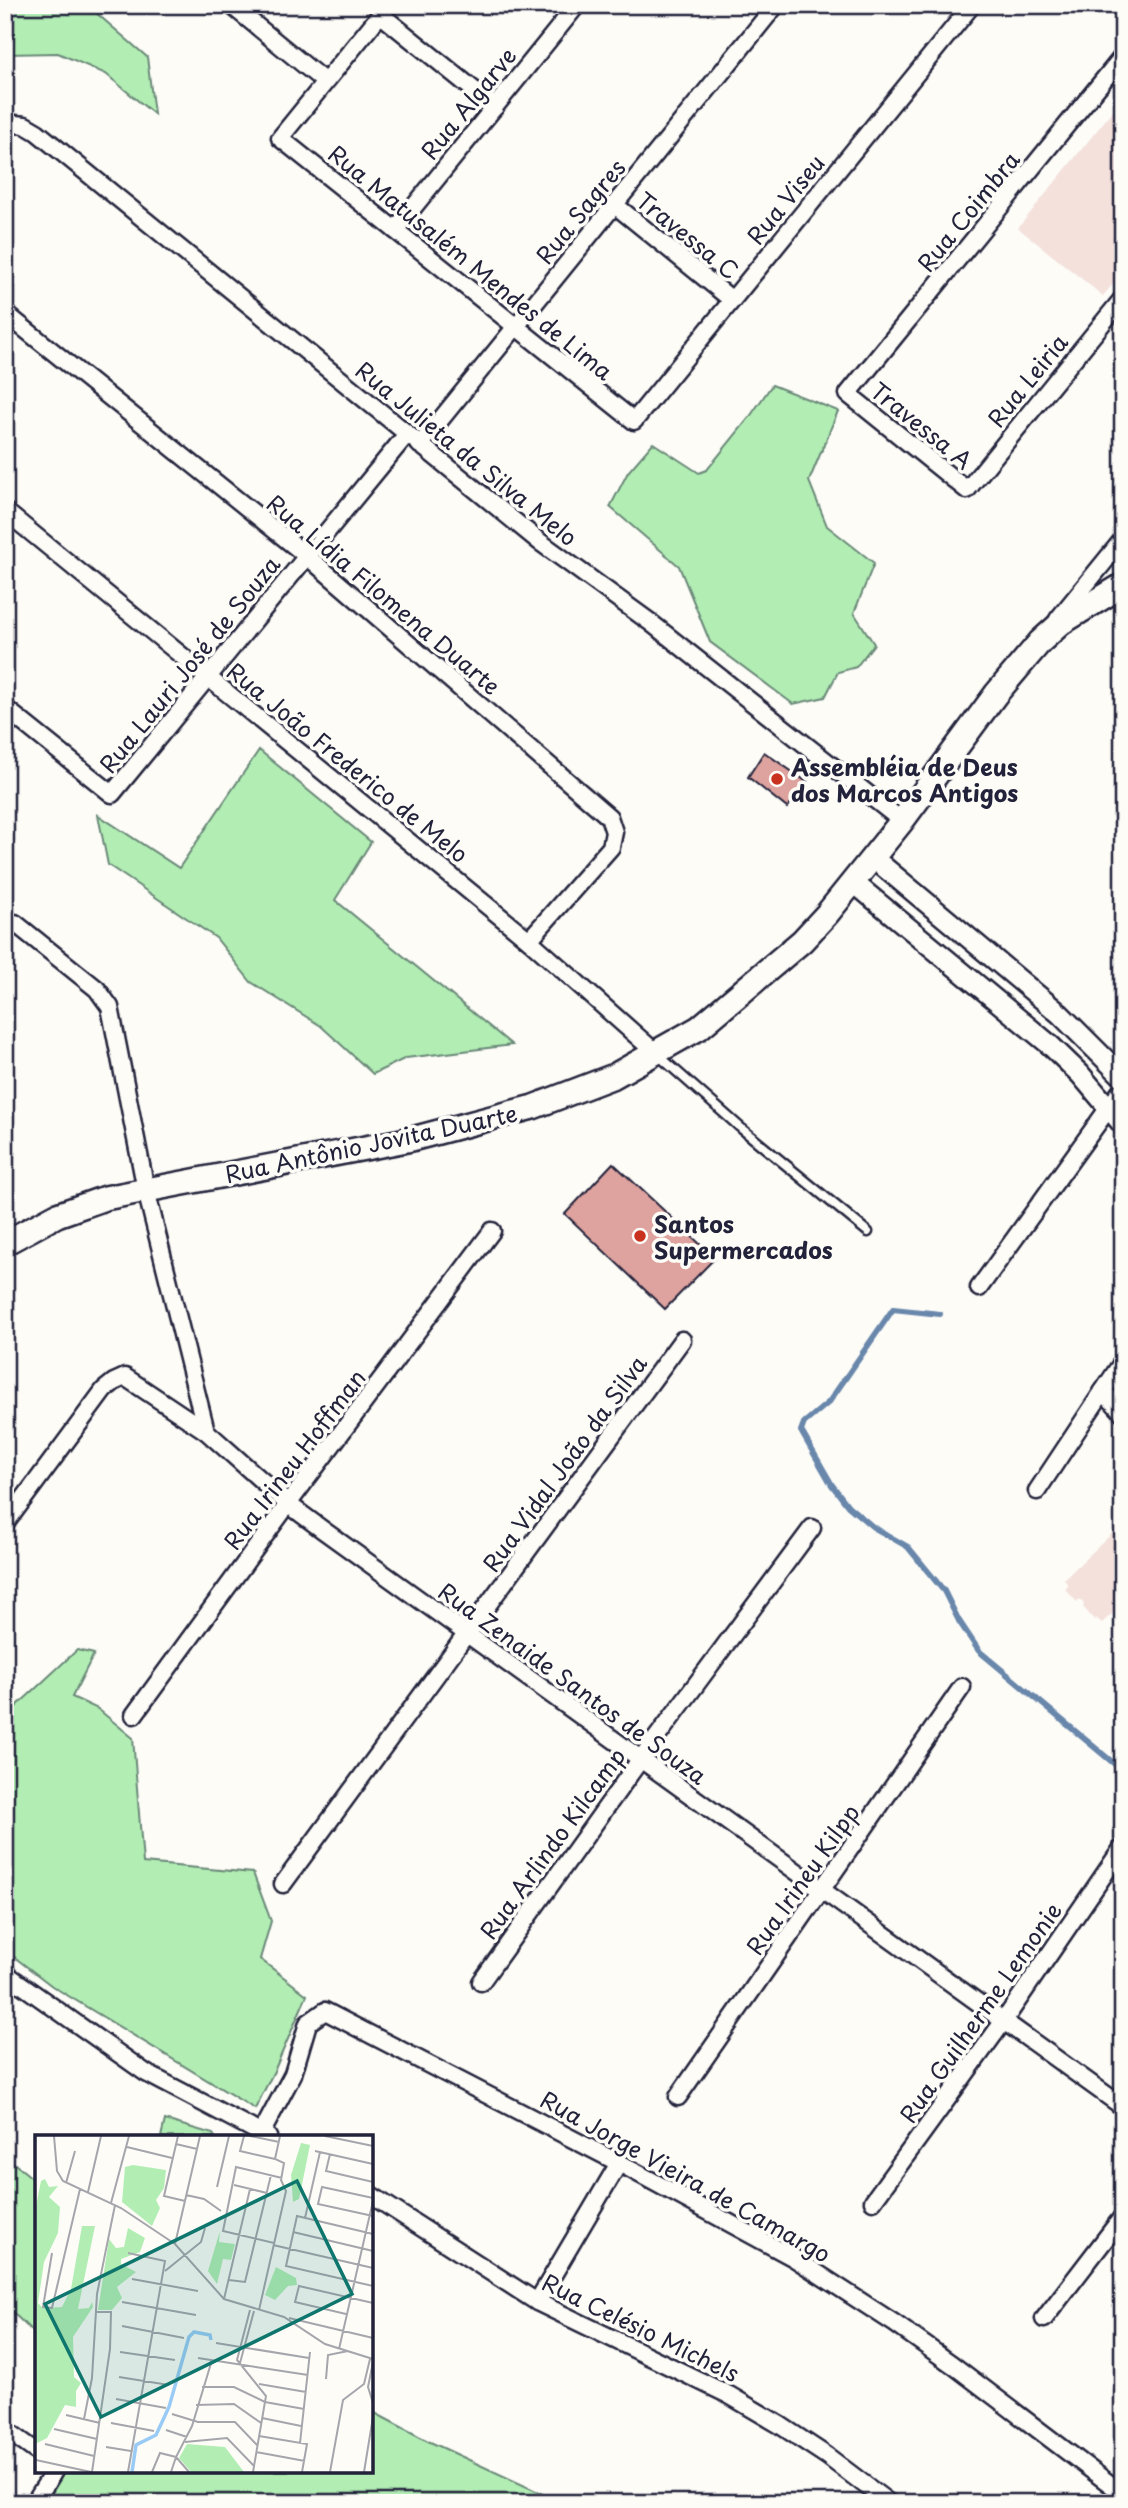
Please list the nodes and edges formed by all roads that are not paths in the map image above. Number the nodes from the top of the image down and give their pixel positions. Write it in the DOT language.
graph roads {
  1 [pos="231,5"];
  2 [pos="578,5"];
  3 [pos="776,5"];
  4 [pos="972,5"];
  5 [pos="384,10"];
  6 [pos="1123,56"];
  7 [pos="325,82"];
  8 [pos="495,107"];
  9 [pos="5,123"];
  10 [pos="615,205"];
  11 [pos="395,230"];
  12 [pos="1123,298"];
  13 [pos="733,300"];
  14 [pos="5,313"];
  15 [pos="516,327"];
  16 [pos="848,394"];
  17 [pos="634,421"];
  18 [pos="407,434"];
  19 [pos="420,445"];
  20 [pos="967,491"];
  21 [pos="5,511"];
  22 [pos="1123,540"];
  23 [pos="307,556"];
  24 [pos="1123,585"];
  25 [pos="1040,642"];
  26 [pos="208,677"];
  27 [pos="5,708"];
  28 [pos="902,821"];
  29 [pos="872,857"];
  30 [pos="853,882"];
  31 [pos="15,923"];
  32 [pos="530,940"];
  33 [pos="656,1053"];
  34 [pos="1123,1077"];
  35 [pos="1123,1088"];
  36 [pos="1109,1107"];
  37 [pos="1123,1125"];
  38 [pos="146,1191"];
  39 [pos="5,1217"];
  40 [pos="492,1231"];
  41 [pos="868,1232"];
  42 [pos="15,1238"];
  43 [pos="979,1288"];
  44 [pos="682,1340"];
  45 [pos="1123,1361"];
  46 [pos="1103,1391"];
  47 [pos="1123,1413"];
  48 [pos="206,1431"];
  49 [pos="1037,1491"];
  50 [pos="288,1504"];
  51 [pos="5,1524"];
  52 [pos="812,1528"];
  53 [pos="467,1633"];
  54 [pos="962,1687"];
  55 [pos="134,1715"];
  56 [pos="640,1760"];
  57 [pos="1123,1847"];
  58 [pos="284,1884"];
  59 [pos="821,1891"];
  60 [pos="5,1973"];
  61 [pos="481,1982"];
  62 [pos="1003,2022"];
  63 [pos="678,2097"];
  64 [pos="1123,2107"];
  65 [pos="263,2135"];
  66 [pos="265,2135"];
  67 [pos="619,2163"];
  68 [pos="373,2196"];
  69 [pos="873,2202"];
  70 [pos="1123,2216"];
  71 [pos="537,2302"];
  72 [pos="1044,2319"];
  73 [pos="5,2428"];
  74 [pos="35,2450"];
  75 [pos="53,2473"];
  76 [pos="1123,2494"];
  77 [pos="34,2503"];
  78 [pos="889,2503"];
  1 -- 7 [label="street"];
  2 -- 8 [label="street, Rua Algarve"];
  3 -- 10 [label="street, Rua Sagres"];
  4 -- 13 [label="street, Rua Viseu"];
  5 -- 7 [label="street"];
  5 -- 8 [label="street"];
  6 -- 16 [label="street, Rua Coimbra"];
  7 -- 11 [label="street, Rua Matusalém Mendes de Lima"];
  8 -- 11 [label="street, Rua Algarve"];
  9 -- 18 [label="street, Rua Julieta da Silva Melo"];
  10 -- 13 [label="street, Travessa C"];
  10 -- 15 [label="street, Rua Sagres"];
  11 -- 15 [label="street, Rua Matusalém Mendes de Lima"];
  12 -- 20 [label="street, Rua Leiria"];
  13 -- 17 [label="street, Rua Viseu"];
  14 -- 23 [label="street, Rua Lídia Filomena Duarte"];
  15 -- 17 [label="street, Rua Matusalém Mendes de Lima"];
  15 -- 19 [label="street, Rua Sagres"];
  16 -- 20 [label="street, Travessa A"];
  18 -- 19 [label="street, Rua Julieta da Silva Melo"];
  18 -- 23 [label="street, Rua Lauri José de Souza"];
  19 -- 28 [label="street, Rua Julieta da Silva Melo"];
  21 -- 26 [label="street, Rua João Frederico de Melo"];
  22 -- 25 [label="street"];
  23 -- 26 [label="street, Rua Lauri José de Souza"];
  23 -- 32 [label="street, Rua Lídia Filomena Duarte"];
  24 -- 25 [label="main road, Rua Antônio Jovita Duarte"];
  25 -- 28 [label="main road, Rua Antônio Jovita Duarte"];
  26 -- 27 [label="street, Rua Lauri José de Souza"];
  26 -- 32 [label="street, Rua João Frederico de Melo"];
  28 -- 29 [label="main road, Rua Antônio Jovita Duarte"];
  29 -- 30 [label="main road, Rua Antônio Jovita Duarte"];
  29 -- 34 [label="street"];
  30 -- 33 [label="main road, Rua Antônio Jovita Duarte"];
  30 -- 36 [label="street"];
  31 -- 38 [label="street"];
  32 -- 33 [label="street, Rua João Frederico de Melo"];
  33 -- 38 [label="main road, Rua Antônio Jovita Duarte"];
  33 -- 41 [label="lane"];
  35 -- 36 [label="street"];
  36 -- 37 [label="street"];
  36 -- 43 [label="street"];
  38 -- 42 [label="main road, Rua Antônio Jovita Duarte"];
  38 -- 48 [label="street"];
  39 -- 42 [label="main road"];
  40 -- 50 [label="street, Rua Irineu Hoffman"];
  44 -- 53 [label="street, Rua Vidal João da Silva"];
  45 -- 46 [label="street"];
  46 -- 47 [label="street"];
  46 -- 49 [label="street"];
  48 -- 50 [label="street, Rua Zenaide Santos de Souza"];
  48 -- 51 [label="street, Rua Zenaide Santos de Souza"];
  50 -- 53 [label="street, Rua Zenaide Santos de Souza"];
  50 -- 55 [label="street, Rua Irineu Hoffman"];
  52 -- 56 [label="street, Rua Arlindo Kilcamp"];
  53 -- 56 [label="street, Rua Zenaide Santos de Souza"];
  53 -- 58 [label="street, Rua Vidal João da Silva"];
  54 -- 59 [label="street, Rua Irineu Kilpp"];
  56 -- 59 [label="street, Rua Zenaide Santos de Souza"];
  56 -- 61 [label="street, Rua Arlindo Kilcamp"];
  57 -- 62 [label="street, Rua Guilherme Lemonie"];
  59 -- 62 [label="street, Rua Zenaide Santos de Souza"];
  59 -- 63 [label="street, Rua Irineu Kilpp"];
  60 -- 65 [label="street"];
  62 -- 64 [label="street, Rua Zenaide Santos de Souza"];
  62 -- 69 [label="street, Rua Guilherme Lemonie"];
  66 -- 67 [label="street, Rua Jorge Vieira de Camargo"];
  67 -- 71 [label="street"];
  67 -- 76 [label="street, Rua Jorge Vieira de Camargo"];
  68 -- 71 [label="street, Rua Celésio Michels"];
  70 -- 72 [label="street"];
  71 -- 78 [label="street, Rua Celésio Michels"];
  73 -- 74 [label="street"];
  75 -- 77 [label="street"];
}
